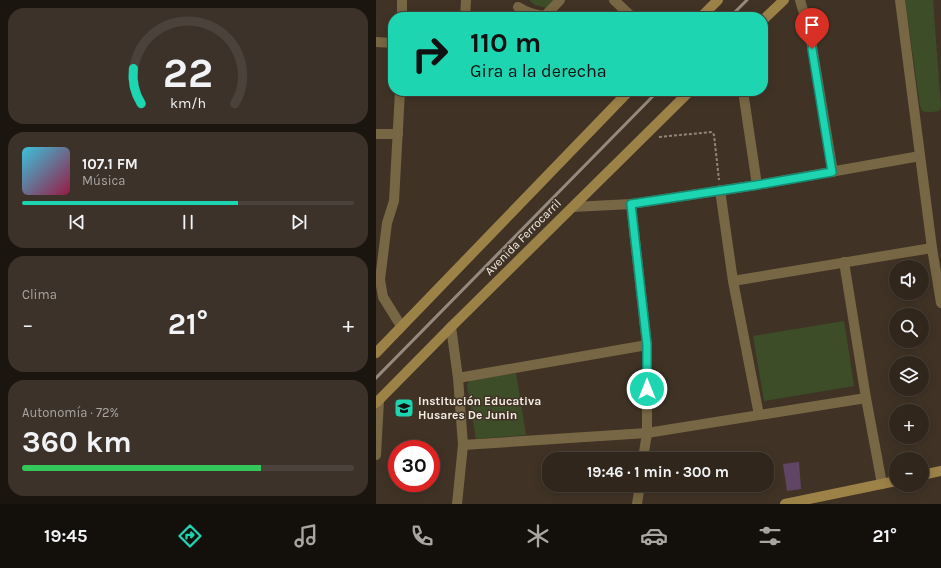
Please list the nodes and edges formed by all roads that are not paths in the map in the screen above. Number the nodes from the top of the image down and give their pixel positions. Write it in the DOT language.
graph roads {
  1 [pos="402,0"];
  2 [pos="466,0"];
  3 [pos="560,0"];
  4 [pos="614,0"];
  5 [pos="718,0"];
  6 [pos="784,0"];
  7 [pos="800,0"];
  8 [pos="900,0"];
  9 [pos="402,12"];
  10 [pos="465,12"];
  11 [pos="548,12"];
  12 [pos="627,12"];
  13 [pos="706,12"];
  14 [pos="768,15"];
  15 [pos="376,42"];
  16 [pos="388,43"];
  17 [pos="400,96"];
  18 [pos="624,96"];
  19 [pos="685,96"];
  20 [pos="744,96"];
  21 [pos="376,134"];
  22 [pos="398,134"];
  23 [pos="920,156"];
  24 [pos="832,172"];
  25 [pos="757,185"];
  26 [pos="720,190"];
  27 [pos="631,204"];
  28 [pos="573,207"];
  29 [pos="932,248"];
  30 [pos="844,262"];
  31 [pos="733,281"];
  32 [pos="941,303"];
  33 [pos="401,326"];
  34 [pos="451,327"];
  35 [pos="647,345"];
  36 [pos="376,353"];
  37 [pos="458,378"];
  38 [pos="866,398"];
  39 [pos="378,402"];
  40 [pos="759,415"];
  41 [pos="647,433"];
  42 [pos="464,445"];
  43 [pos="644,452"];
  44 [pos="376,455"];
  45 [pos="941,471"];
  46 [pos="929,474"];
  47 [pos="889,482"];
  48 [pos="882,484"];
  49 [pos="639,492"];
  50 [pos="457,504"];
  51 [pos="637,504"];
  52 [pos="786,504"];
  1 -- 9 [label="street"];
  2 -- 10 [label="street"];
  3 -- 11 [label="street"];
  4 -- 12 [label="street"];
  5 -- 13 [label="main road"];
  6 -- 14 [label="main road"];
  7 -- 24 [label="street"];
  8 -- 23 [label="street"];
  15 -- 16 [label="street"];
  17 -- 22 [label="street"];
  18 -- 33 [label="main road, Avenida Ferrocarril"];
  19 -- 28 [label="main road, Avenida Ferrocarril"];
  20 -- 25 [label="street"];
  21 -- 22 [label="street"];
  22 -- 33 [label="street"];
  23 -- 24 [label="street"];
  23 -- 29 [label="street"];
  24 -- 25 [label="street"];
  25 -- 26 [label="street"];
  26 -- 27 [label="street"];
  26 -- 31 [label="street"];
  27 -- 28 [label="street"];
  27 -- 35 [label="street"];
  28 -- 34 [label="main road, Avenida Ferrocarril"];
  29 -- 30 [label="street"];
  29 -- 32 [label="street"];
  30 -- 31 [label="street"];
  30 -- 38 [label="street"];
  31 -- 40 [label="street"];
  33 -- 36 [label="main road, Avenida Ferrocarril"];
  34 -- 37 [label="street"];
  34 -- 39 [label="main road, Avenida Ferrocarril"];
  35 -- 37 [label="street"];
  35 -- 41 [label="street"];
  37 -- 42 [label="street"];
  38 -- 40 [label="street"];
  38 -- 48 [label="street"];
  39 -- 44 [label="street"];
  40 -- 41 [label="street"];
  41 -- 42 [label="street"];
  41 -- 43 [label="street"];
  42 -- 50 [label="street"];
  45 -- 46 [label="main road"];
  47 -- 48 [label="main road"];
  48 -- 52 [label="main road"];
  49 -- 51 [label="street"];
}
